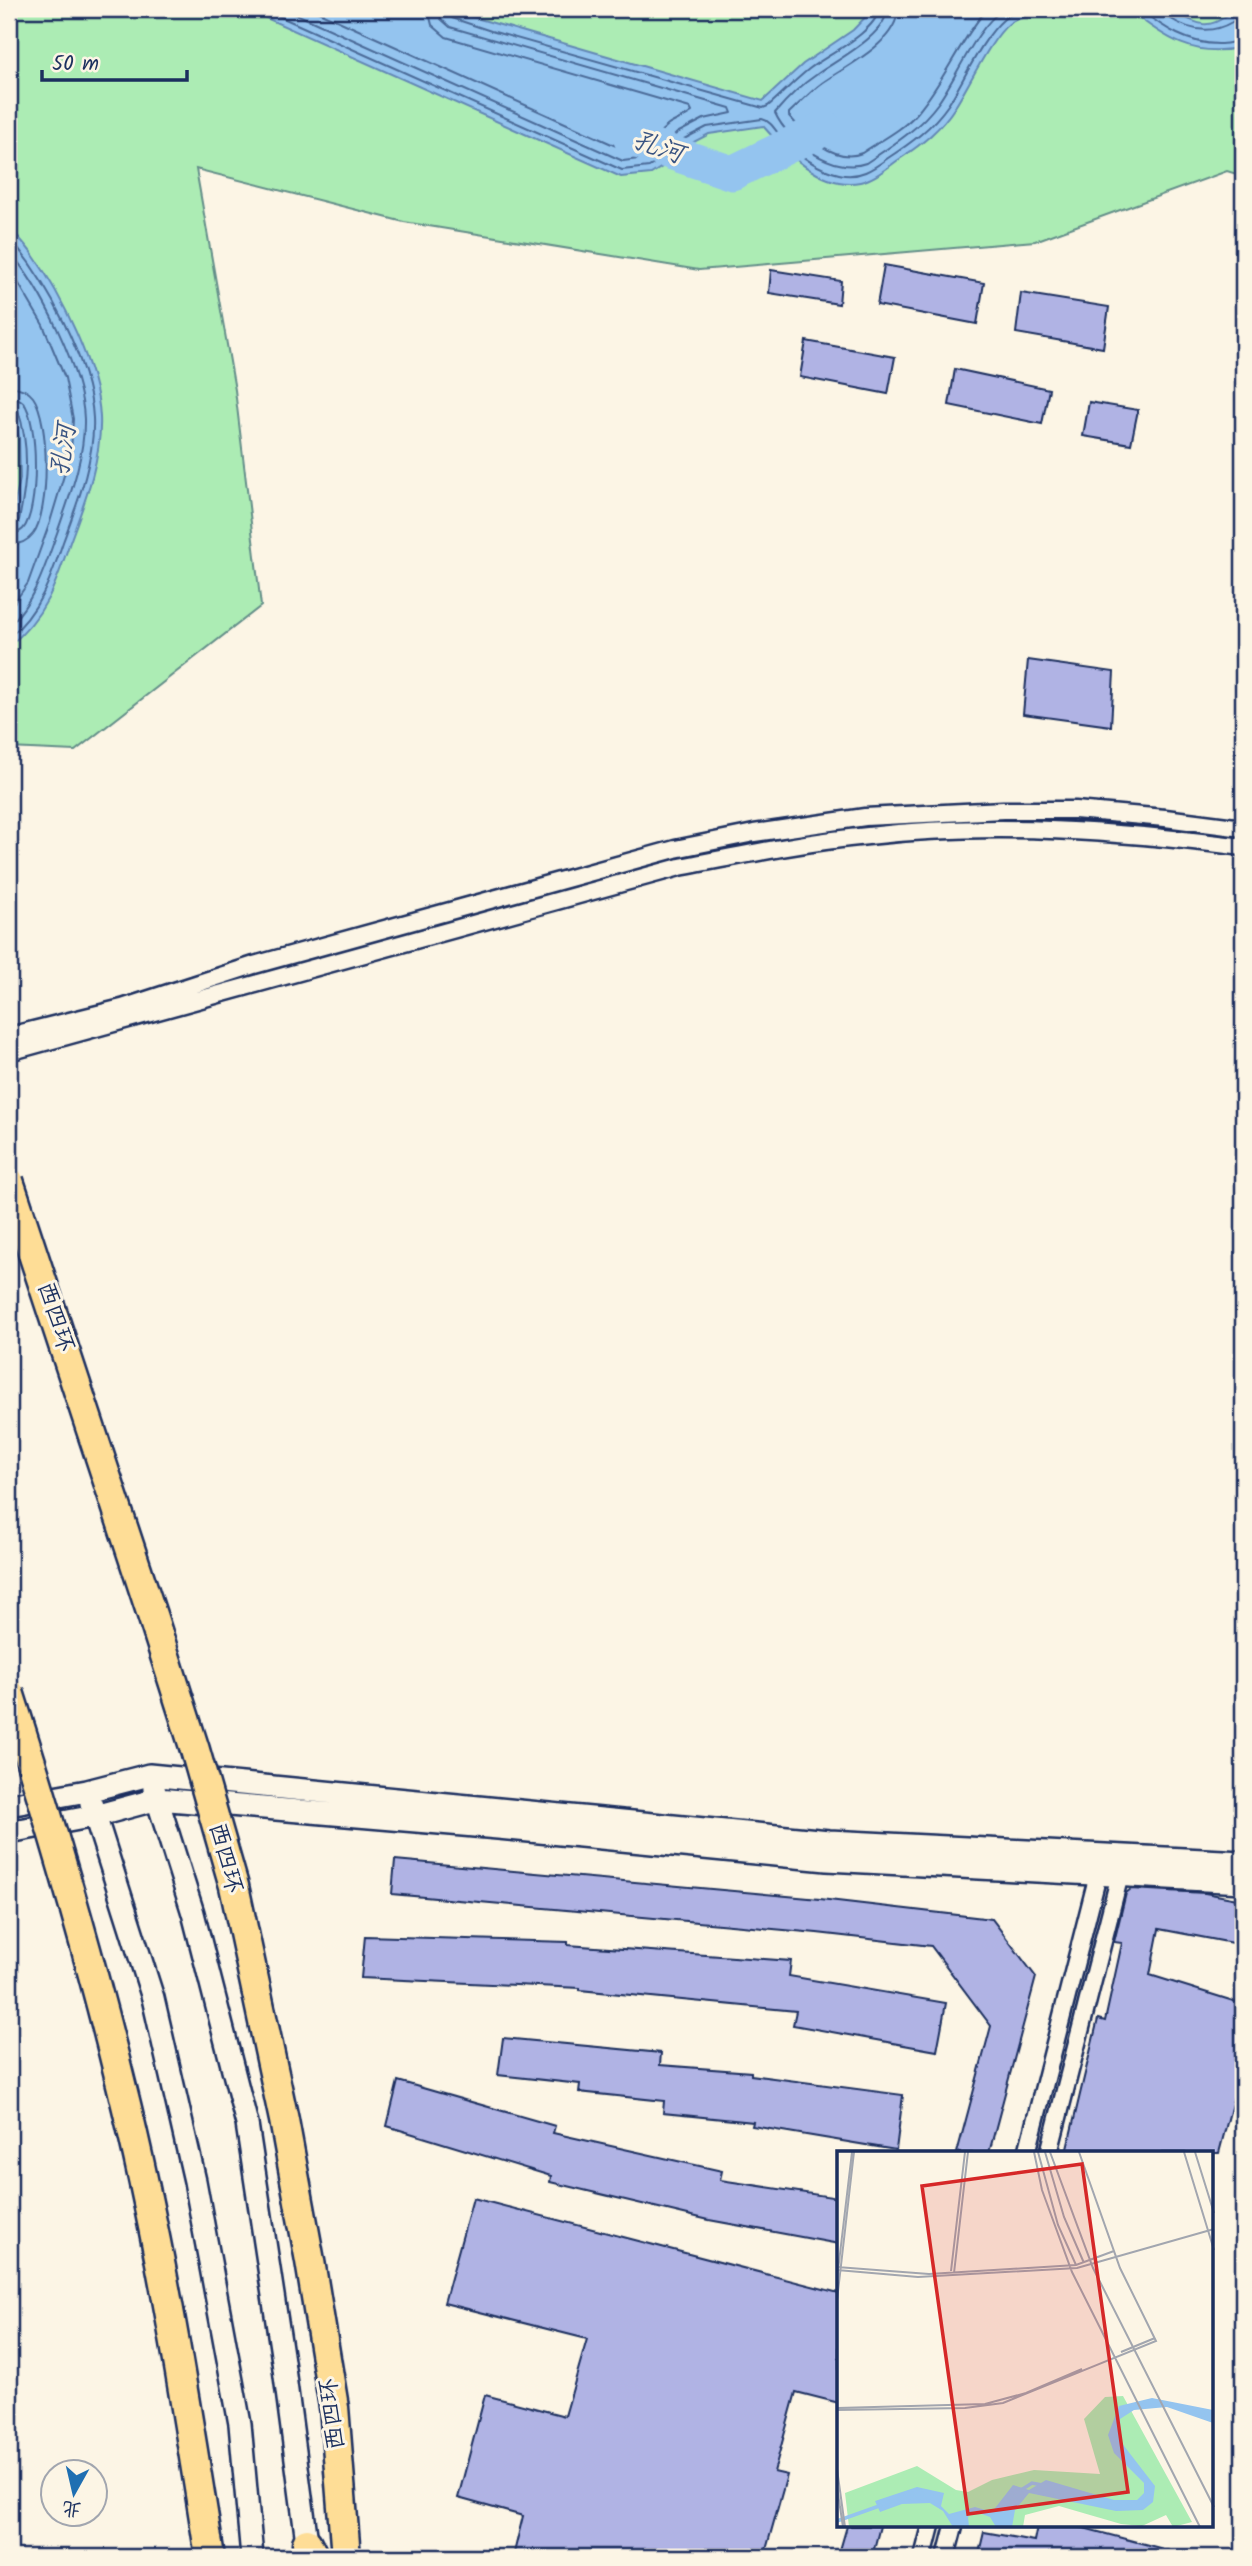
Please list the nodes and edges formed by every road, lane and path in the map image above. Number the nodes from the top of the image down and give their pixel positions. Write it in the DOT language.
graph roads {
  1 [pos="1243,828"];
  2 [pos="1243,847"];
  3 [pos="9,1036"];
  4 [pos="9,1052"];
  5 [pos="9,1181"];
  6 [pos="9,1692"];
  7 [pos="149,1775"];
  8 [pos="87,1791"];
  9 [pos="158,1799"];
  10 [pos="9,1805"];
  11 [pos="95,1816"];
  12 [pos="9,1832"];
  13 [pos="1243,1861"];
  14 [pos="1100,1864"];
  15 [pos="1122,1865"];
  16 [pos="1243,1882"];
  17 [pos="1028,2151"];
  18 [pos="1050,2151"];
  19 [pos="930,2528"];
  20 [pos="953,2528"];
  21 [pos="310,2553"];
  22 [pos="210,2557"];
  23 [pos="252,2557"];
  24 [pos="346,2557"];
  25 [pos="923,2557"];
  26 [pos="946,2557"];
  1 -- 3 [label="street"];
  2 -- 4 [label="street"];
  5 -- 24 [label="highway, 西四环, bridge"];
  6 -- 22 [label="highway, bridge"];
  7 -- 8 [label="street"];
  7 -- 9 [label="street"];
  7 -- 14 [label="street"];
  8 -- 10 [label="street"];
  8 -- 11 [label="street"];
  9 -- 11 [label="street"];
  9 -- 14 [label="street"];
  9 -- 21 [label="street"];
  11 -- 12 [label="street"];
  11 -- 23 [label="street"];
  13 -- 15 [label="street"];
  14 -- 15 [label="street"];
  14 -- 17 [label="street"];
  15 -- 16 [label="street"];
  15 -- 18 [label="street"];
  19 -- 25 [label="street"];
  20 -- 26 [label="street"];
}
